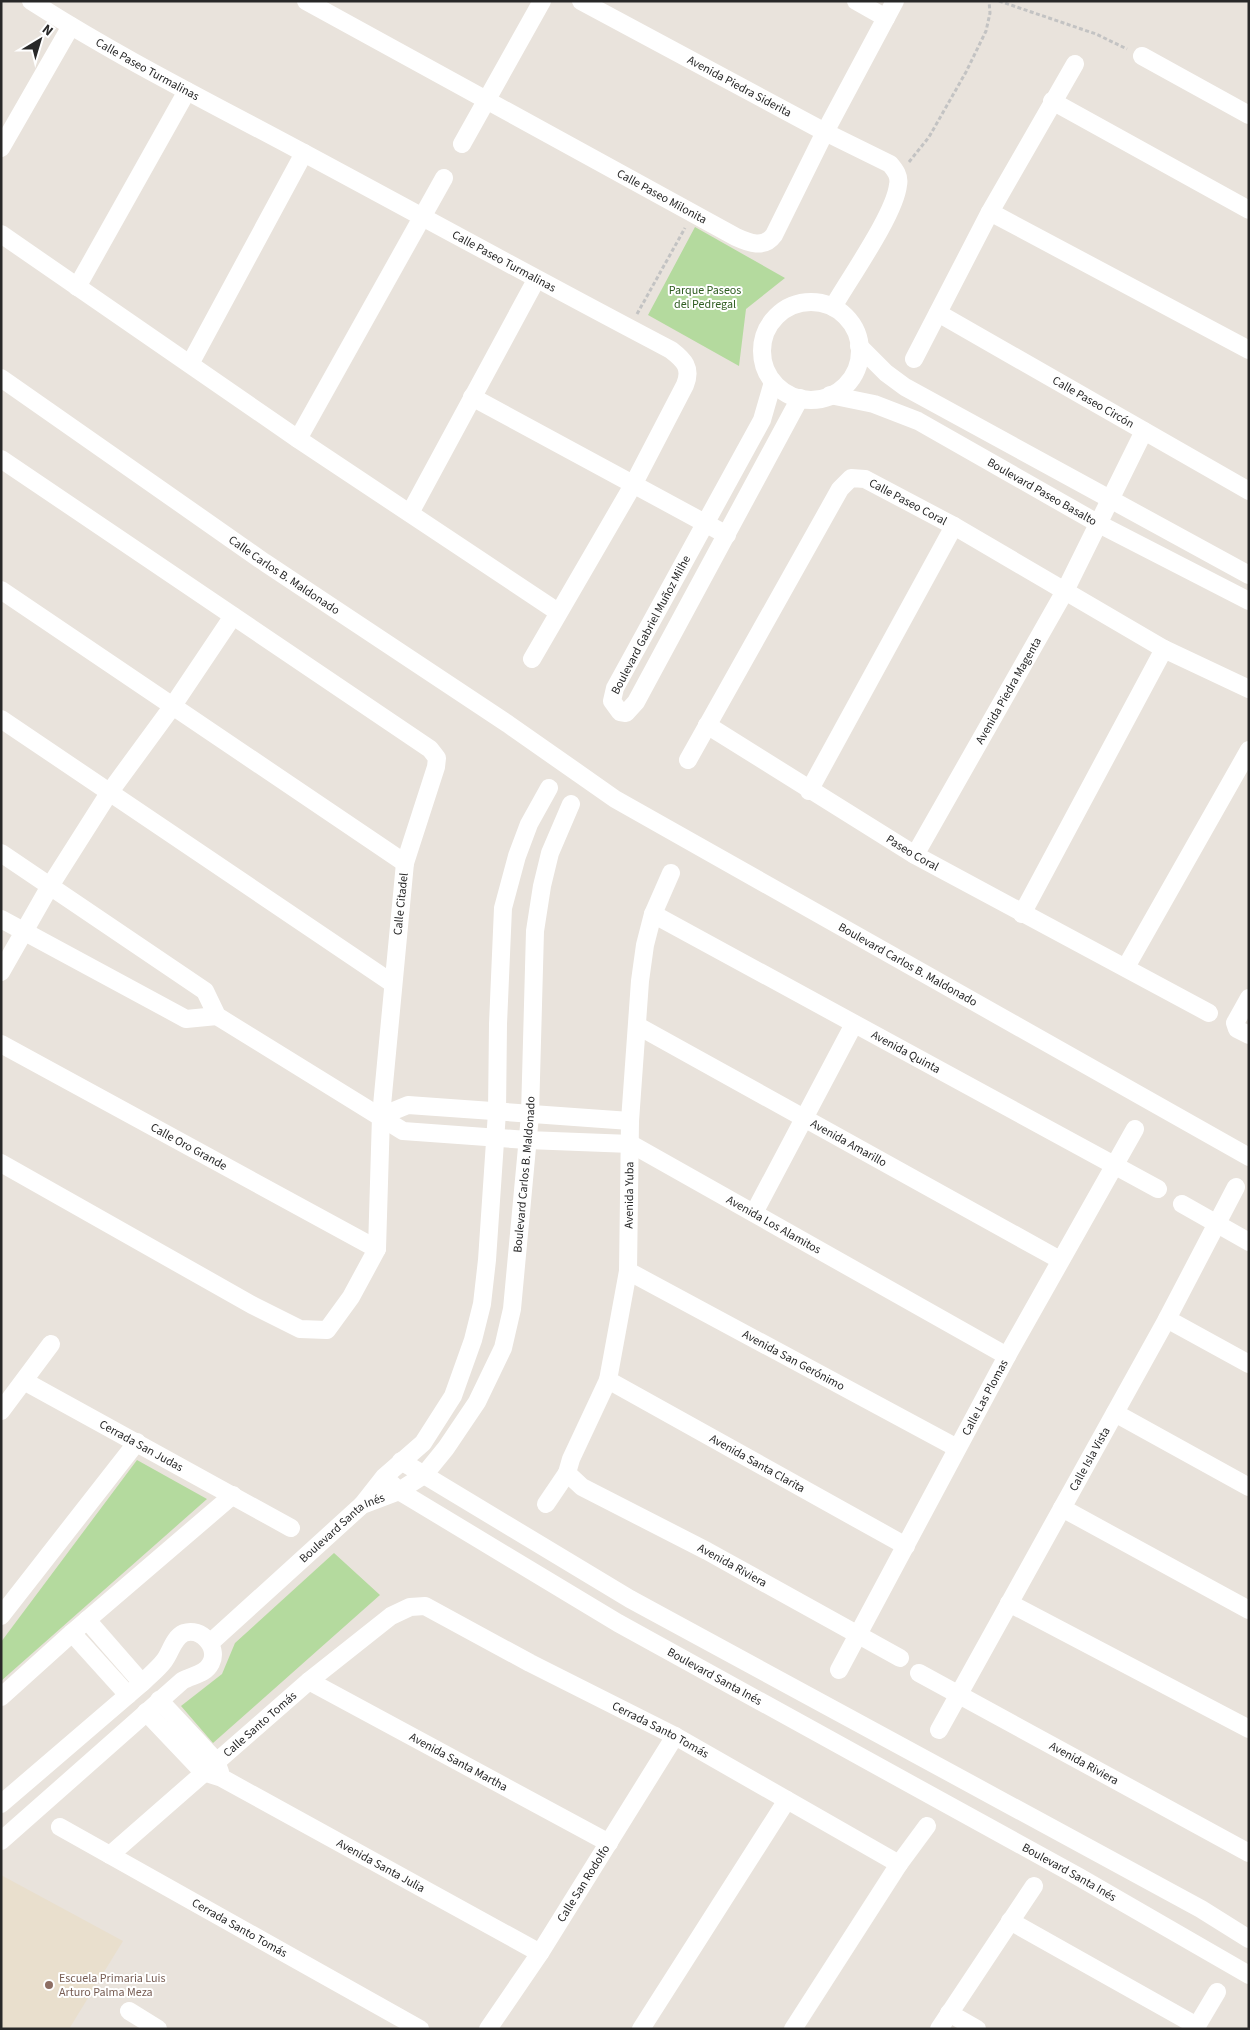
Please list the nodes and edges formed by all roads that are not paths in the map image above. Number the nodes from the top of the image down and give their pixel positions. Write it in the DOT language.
graph roads {
  1 [pos="31,1"];
  2 [pos="306,1"];
  3 [pos="542,1"];
  4 [pos="581,1"];
  5 [pos="856,1"];
  6 [pos="895,1"];
  7 [pos="886,18"];
  8 [pos="71,26"];
  9 [pos="1142,56"];
  10 [pos="1075,64"];
  11 [pos="187,91"];
  12 [pos="1052,101"];
  13 [pos="485,102"];
  14 [pos="1249,116"];
  15 [pos="825,132"];
  16 [pos="462,144"];
  17 [pos="1,148"];
  18 [pos="304,154"];
  19 [pos="444,178"];
  20 [pos="1249,210"];
  21 [pos="990,212"];
  22 [pos="420,217"];
  23 [pos="1,234"];
  24 [pos="536,280"];
  25 [pos="77,287"];
  26 [pos="833,307"];
  27 [pos="938,313"];
  28 [pos="859,346"];
  29 [pos="1249,350"];
  30 [pos="914,359"];
  31 [pos="190,364"];
  32 [pos="1,378"];
  33 [pos="773,382"];
  34 [pos="830,395"];
  35 [pos="472,397"];
  36 [pos="800,398"];
  37 [pos="1144,431"];
  38 [pos="298,439"];
  39 [pos="1,459"];
  40 [pos="632,486"];
  41 [pos="1249,491"];
  42 [pos="1109,500"];
  43 [pos="410,513"];
  44 [pos="704,524"];
  45 [pos="1098,524"];
  46 [pos="954,526"];
  47 [pos="727,535"];
  48 [pos="1249,575"];
  49 [pos="1,590"];
  50 [pos="1065,591"];
  51 [pos="1249,601"];
  52 [pos="558,612"];
  53 [pos="234,616"];
  54 [pos="1164,649"];
  55 [pos="532,659"];
  56 [pos="1249,689"];
  57 [pos="172,707"];
  58 [pos="1,719"];
  59 [pos="707,725"];
  60 [pos="1249,750"];
  61 [pos="688,760"];
  62 [pos="570,769"];
  63 [pos="549,788"];
  64 [pos="809,791"];
  65 [pos="109,793"];
  66 [pos="571,804"];
  67 [pos="1,853"];
  68 [pos="915,855"];
  69 [pos="405,863"];
  70 [pos="671,873"];
  71 [pos="50,886"];
  72 [pos="653,914"];
  73 [pos="1022,914"];
  74 [pos="1,920"];
  75 [pos="24,932"];
  76 [pos="1126,967"];
  77 [pos="1,972"];
  78 [pos="392,984"];
  79 [pos="1249,998"];
  80 [pos="1209,1013"];
  81 [pos="218,1016"];
  82 [pos="854,1024"];
  83 [pos="638,1026"];
  84 [pos="1249,1035"];
  85 [pos="1,1044"];
  86 [pos="497,1112"];
  87 [pos="530,1114"];
  88 [pos="381,1116"];
  89 [pos="804,1118"];
  90 [pos="630,1121"];
  91 [pos="1135,1129"];
  92 [pos="495,1138"];
  93 [pos="527,1140"];
  94 [pos="631,1144"];
  95 [pos="1249,1157"];
  96 [pos="1,1163"];
  97 [pos="1114,1165"];
  98 [pos="1236,1187"];
  99 [pos="1158,1189"];
  100 [pos="1182,1204"];
  101 [pos="754,1213"];
  102 [pos="1216,1223"];
  103 [pos="1249,1242"];
  104 [pos="377,1249"];
  105 [pos="1060,1260"];
  106 [pos="628,1271"];
  107 [pos="1167,1319"];
  108 [pos="51,1344"];
  109 [pos="1007,1356"];
  110 [pos="1249,1364"];
  111 [pos="608,1380"];
  112 [pos="24,1381"];
  113 [pos="1,1411"];
  114 [pos="1115,1413"];
  115 [pos="137,1442"];
  116 [pos="957,1448"];
  117 [pos="401,1461"];
  118 [pos="567,1473"];
  119 [pos="424,1475"];
  120 [pos="384,1477"];
  121 [pos="1249,1487"];
  122 [pos="399,1491"];
  123 [pos="233,1496"];
  124 [pos="546,1504"];
  125 [pos="362,1505"];
  126 [pos="1062,1508"];
  127 [pos="291,1528"];
  128 [pos="906,1546"];
  129 [pos="1009,1603"];
  130 [pos="417,1605"];
  131 [pos="1249,1610"];
  132 [pos="1,1616"];
  133 [pos="87,1620"];
  134 [pos="72,1633"];
  135 [pos="857,1634"];
  136 [pos="210,1642"];
  137 [pos="900,1658"];
  138 [pos="839,1670"];
  139 [pos="919,1673"];
  140 [pos="309,1680"];
  141 [pos="142,1683"];
  142 [pos="128,1695"];
  143 [pos="958,1695"];
  144 [pos="1,1697"];
  145 [pos="153,1706"];
  146 [pos="939,1730"];
  147 [pos="1249,1730"];
  148 [pos="675,1736"];
  149 [pos="214,1770"];
  150 [pos="788,1800"];
  151 [pos="1,1804"];
  152 [pos="927,1826"];
  153 [pos="60,1828"];
  154 [pos="1,1841"];
  155 [pos="609,1843"];
  156 [pos="1249,1853"];
  157 [pos="110,1855"];
  158 [pos="899,1864"];
  159 [pos="1034,1886"];
  160 [pos="1010,1921"];
  161 [pos="1249,1939"];
  162 [pos="540,1953"];
  163 [pos="1249,1975"];
  164 [pos="1217,1992"];
  165 [pos="129,2012"];
  166 [pos="949,2013"];
  167 [pos="1196,2027"];
  168 [pos="154,2028"];
  169 [pos="420,2029"];
  170 [pos="488,2029"];
  171 [pos="641,2029"];
  172 [pos="793,2029"];
  173 [pos="939,2029"];
  174 [pos="977,2029"];
  1 -- 8 [label="street, Calle Paseo Turmalinas"];
  2 -- 13 [label="street, Calle Paseo Milonita"];
  3 -- 13 [label="street"];
  4 -- 15 [label="street, Avenida Piedra Siderita"];
  5 -- 7 [label="street"];
  6 -- 7 [label="street, Calle Paseo Milonita"];
  7 -- 15 [label="street, Calle Paseo Milonita"];
  8 -- 11 [label="street, Calle Paseo Turmalinas"];
  8 -- 17 [label="street"];
  9 -- 14 [label="street"];
  10 -- 12 [label="street"];
  11 -- 18 [label="street, Calle Paseo Turmalinas"];
  11 -- 25 [label="street"];
  12 -- 20 [label="street"];
  12 -- 21 [label="street"];
  13 -- 15 [label="street, Calle Paseo Milonita"];
  13 -- 16 [label="street"];
  15 -- 26 [label="street, Avenida Piedra Siderita"];
  18 -- 22 [label="street, Calle Paseo Turmalinas"];
  18 -- 31 [label="street"];
  19 -- 22 [label="street"];
  21 -- 27 [label="street"];
  21 -- 29 [label="street"];
  22 -- 24 [label="street, Calle Paseo Turmalinas"];
  22 -- 38 [label="street"];
  23 -- 25 [label="street"];
  24 -- 35 [label="street"];
  24 -- 40 [label="street, Calle Paseo Turmalinas"];
  25 -- 31 [label="street"];
  26 -- 28 [label="street"];
  26 -- 33 [label="street"];
  27 -- 30 [label="street"];
  27 -- 37 [label="street, Calle Paseo Circón"];
  28 -- 34 [label="street"];
  28 -- 42 [label="street, Boulevard Paseo Basalto"];
  31 -- 38 [label="street"];
  32 -- 62 [label="street, Calle Carlos B. Maldonado"];
  33 -- 36 [label="street"];
  33 -- 44 [label="street, Boulevard Gabriel Muñoz Milhe"];
  34 -- 36 [label="street"];
  34 -- 45 [label="street, Boulevard Paseo Basalto"];
  35 -- 40 [label="street"];
  35 -- 43 [label="street"];
  36 -- 47 [label="street, Boulevard Gabriel Muñoz Milhe"];
  37 -- 41 [label="street, Calle Paseo Circón"];
  37 -- 42 [label="street, Avenida Piedra Magenta"];
  38 -- 43 [label="street"];
  39 -- 53 [label="street"];
  40 -- 44 [label="street"];
  40 -- 52 [label="street, Calle Paseo Turmalinas"];
  42 -- 45 [label="street, Avenida Piedra Magenta"];
  42 -- 48 [label="street, Boulevard Paseo Basalto"];
  43 -- 52 [label="street"];
  44 -- 47 [label="street"];
  44 -- 47 [label="street, Boulevard Gabriel Muñoz Milhe"];
  45 -- 50 [label="street, Avenida Piedra Magenta"];
  45 -- 51 [label="street, Boulevard Paseo Basalto"];
  46 -- 50 [label="street, Calle Paseo Coral"];
  46 -- 59 [label="street, Calle Paseo Coral"];
  46 -- 64 [label="street"];
  49 -- 57 [label="street"];
  50 -- 54 [label="street, Calle Paseo Coral"];
  50 -- 68 [label="street, Avenida Piedra Magenta"];
  52 -- 55 [label="street, Calle Paseo Turmalinas"];
  53 -- 57 [label="street"];
  53 -- 69 [label="street, Calle Citadel"];
  54 -- 56 [label="street, Calle Paseo Coral"];
  54 -- 73 [label="street"];
  57 -- 65 [label="street"];
  57 -- 69 [label="street"];
  58 -- 65 [label="street"];
  59 -- 61 [label="street, Calle Paseo Coral"];
  59 -- 64 [label="street, Paseo Coral"];
  60 -- 76 [label="street"];
  62 -- 95 [label="street, Boulevard Carlos B. Maldonado"];
  63 -- 86 [label="street"];
  64 -- 68 [label="street, Paseo Coral"];
  65 -- 71 [label="street"];
  65 -- 78 [label="street"];
  66 -- 87 [label="street, Boulevard Carlos B. Maldonado"];
  67 -- 71 [label="street"];
  68 -- 73 [label="street, Paseo Coral"];
  69 -- 78 [label="street, Calle Citadel"];
  70 -- 72 [label="street, Avenida Yuba"];
  71 -- 75 [label="street"];
  71 -- 81 [label="street"];
  72 -- 82 [label="street, Avenida Quinta"];
  72 -- 83 [label="street, Avenida Yuba"];
  73 -- 76 [label="street, Paseo Coral"];
  74 -- 75 [label="street"];
  75 -- 77 [label="street"];
  75 -- 81 [label="street"];
  76 -- 80 [label="street, Paseo Coral"];
  78 -- 88 [label="street, Calle Citadel"];
  79 -- 84 [label="street"];
  81 -- 88 [label="street, Avenida Los Alamitos"];
  82 -- 89 [label="street"];
  82 -- 97 [label="street, Avenida Quinta"];
  83 -- 89 [label="street, Avenida Amarillo"];
  83 -- 90 [label="street, Avenida Yuba"];
  85 -- 104 [label="street, Calle Oro Grande"];
  86 -- 87 [label="street"];
  86 -- 88 [label="street"];
  86 -- 92 [label="street"];
  87 -- 90 [label="street"];
  87 -- 93 [label="street, Boulevard Carlos B. Maldonado"];
  88 -- 92 [label="street, Avenida Los Alamitos"];
  88 -- 104 [label="street, Calle Citadel"];
  89 -- 101 [label="street"];
  89 -- 105 [label="street, Avenida Amarillo"];
  90 -- 94 [label="street, Avenida Yuba"];
  91 -- 97 [label="street, Calle Las Plomas"];
  92 -- 93 [label="street, Avenida Los Alamitos"];
  92 -- 117 [label="street"];
  93 -- 94 [label="street, Avenida Los Alamitos"];
  93 -- 119 [label="street, Boulevard Carlos B. Maldonado"];
  94 -- 101 [label="street, Avenida Los Alamitos"];
  94 -- 106 [label="street, Avenida Yuba"];
  96 -- 104 [label="street, Calle Citadel"];
  97 -- 99 [label="street, Avenida Quinta"];
  97 -- 105 [label="street, Calle Las Plomas"];
  98 -- 102 [label="street, Calle Isla Vista"];
  100 -- 102 [label="street"];
  101 -- 109 [label="street, Avenida Los Alamitos"];
  102 -- 103 [label="street"];
  102 -- 107 [label="street, Calle Isla Vista"];
  105 -- 109 [label="street, Calle Las Plomas"];
  106 -- 111 [label="street, Avenida Yuba"];
  106 -- 116 [label="street, Avenida San Gerónimo"];
  107 -- 110 [label="street"];
  107 -- 114 [label="street, Calle Isla Vista"];
  108 -- 112 [label="street"];
  109 -- 116 [label="street, Calle Las Plomas"];
  111 -- 118 [label="street, Avenida Yuba"];
  111 -- 128 [label="street, Avenida Santa Clarita"];
  112 -- 113 [label="street"];
  112 -- 115 [label="street, Cerrada San Judas"];
  114 -- 121 [label="street"];
  114 -- 126 [label="street, Calle Isla Vista"];
  115 -- 123 [label="street, Cerrada San Judas"];
  115 -- 132 [label="street"];
  116 -- 128 [label="street, Calle Las Plomas"];
  117 -- 119 [label="street"];
  117 -- 120 [label="street"];
  118 -- 124 [label="street, Avenida Yuba"];
  118 -- 135 [label="street, Avenida Riviera"];
  119 -- 122 [label="street, Boulevard Carlos B. Maldonado"];
  119 -- 161 [label="street"];
  120 -- 122 [label="street"];
  120 -- 125 [label="street"];
  122 -- 125 [label="street, Boulevard Santa Inés"];
  122 -- 163 [label="street, Boulevard Santa Inés"];
  123 -- 127 [label="street, Cerrada San Judas"];
  123 -- 133 [label="street"];
  125 -- 136 [label="street, Boulevard Santa Inés"];
  126 -- 129 [label="street, Calle Isla Vista"];
  126 -- 131 [label="street"];
  128 -- 135 [label="street, Calle Las Plomas"];
  129 -- 143 [label="street, Calle Isla Vista"];
  129 -- 147 [label="street"];
  130 -- 140 [label="street, Calle Santo Tomás"];
  130 -- 148 [label="street, Cerrada Santo Tomás"];
  133 -- 134 [label="street"];
  133 -- 141 [label="street"];
  134 -- 142 [label="street"];
  134 -- 144 [label="street"];
  135 -- 137 [label="street, Avenida Riviera"];
  135 -- 138 [label="street, Calle Las Plomas"];
  136 -- 141 [label="street"];
  136 -- 145 [label="street"];
  139 -- 143 [label="street, Avenida Riviera"];
  140 -- 149 [label="street, Calle Santo Tomás"];
  140 -- 155 [label="street, Avenida Santa Martha"];
  141 -- 142 [label="street"];
  142 -- 151 [label="street"];
  143 -- 146 [label="street, Calle Isla Vista"];
  143 -- 156 [label="street, Avenida Riviera"];
  145 -- 149 [label="street, Avenida Santa Julia"];
  145 -- 154 [label="street"];
  148 -- 150 [label="street, Cerrada Santo Tomás"];
  148 -- 155 [label="street, Calle San Rodolfo"];
  149 -- 157 [label="street, Calle Santo Tomás"];
  149 -- 162 [label="street, Avenida Santa Julia"];
  150 -- 158 [label="street, Cerrada Santo Tomás"];
  150 -- 171 [label="street"];
  152 -- 158 [label="street"];
  153 -- 157 [label="street, Cerrada Santo Tomás"];
  155 -- 162 [label="street, Calle San Rodolfo"];
  157 -- 169 [label="street, Cerrada Santo Tomás"];
  158 -- 172 [label="street"];
  159 -- 160 [label="street"];
  160 -- 166 [label="street"];
  160 -- 167 [label="street"];
  162 -- 170 [label="street, Calle San Rodolfo"];
  164 -- 167 [label="street"];
  165 -- 168 [label="street"];
  166 -- 173 [label="street"];
  166 -- 174 [label="street"];
}
